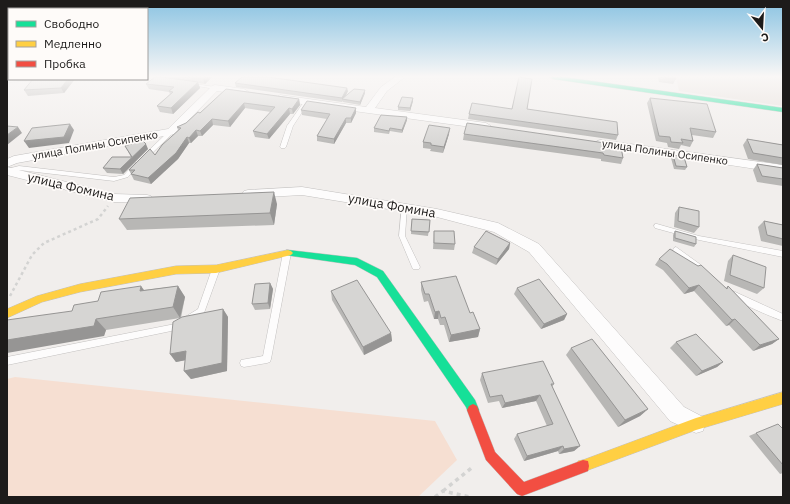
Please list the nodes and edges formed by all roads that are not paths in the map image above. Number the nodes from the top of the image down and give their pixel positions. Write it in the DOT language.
graph roads {
  1 [pos="202,101"];
  2 [pos="303,101"];
  3 [pos="307,101"];
  4 [pos="376,101"];
  5 [pos="717,101"];
  6 [pos="369,110"];
  7 [pos="783,110"];
  8 [pos="494,128"];
  9 [pos="171,132"];
  10 [pos="588,141"];
  11 [pos="283,147"];
  12 [pos="7,163"];
  13 [pos="783,169"];
  14 [pos="7,171"];
  15 [pos="233,195"];
  16 [pos="157,199"];
  17 [pos="404,207"];
  18 [pos="656,226"];
  19 [pos="676,250"];
  20 [pos="287,253"];
  21 [pos="783,254"];
  22 [pos="416,267"];
  23 [pos="216,269"];
  24 [pos="706,273"];
  25 [pos="729,290"];
  26 [pos="7,314"];
  27 [pos="783,318"];
  28 [pos="7,361"];
  29 [pos="244,363"];
  30 [pos="783,398"];
  31 [pos="696,424"];
  1 -- 9 [label="street, улица Полины Осипенко"];
  2 -- 3 [label="street"];
  3 -- 6 [label="street"];
  3 -- 11 [label="lane"];
  4 -- 6 [label="street"];
  5 -- 7 [label="street"];
  6 -- 8 [label="street"];
  9 -- 12 [label="street, улица Полины Осипенко"];
  9 -- 14 [label="lane"];
  10 -- 13 [label="street, улица Полины Осипенко"];
  14 -- 16 [label="street, улица Фомина"];
  15 -- 17 [label="street, улица Фомина"];
  17 -- 22 [label="lane"];
  17 -- 31 [label="street, улица Фомина"];
  18 -- 21 [label="lane"];
  19 -- 24 [label="lane"];
  20 -- 23 [label="street"];
  20 -- 29 [label="lane"];
  20 -- 31 [label="street"];
  23 -- 26 [label="street"];
  23 -- 28 [label="lane"];
  25 -- 27 [label="lane"];
  30 -- 31 [label="street"];
}
